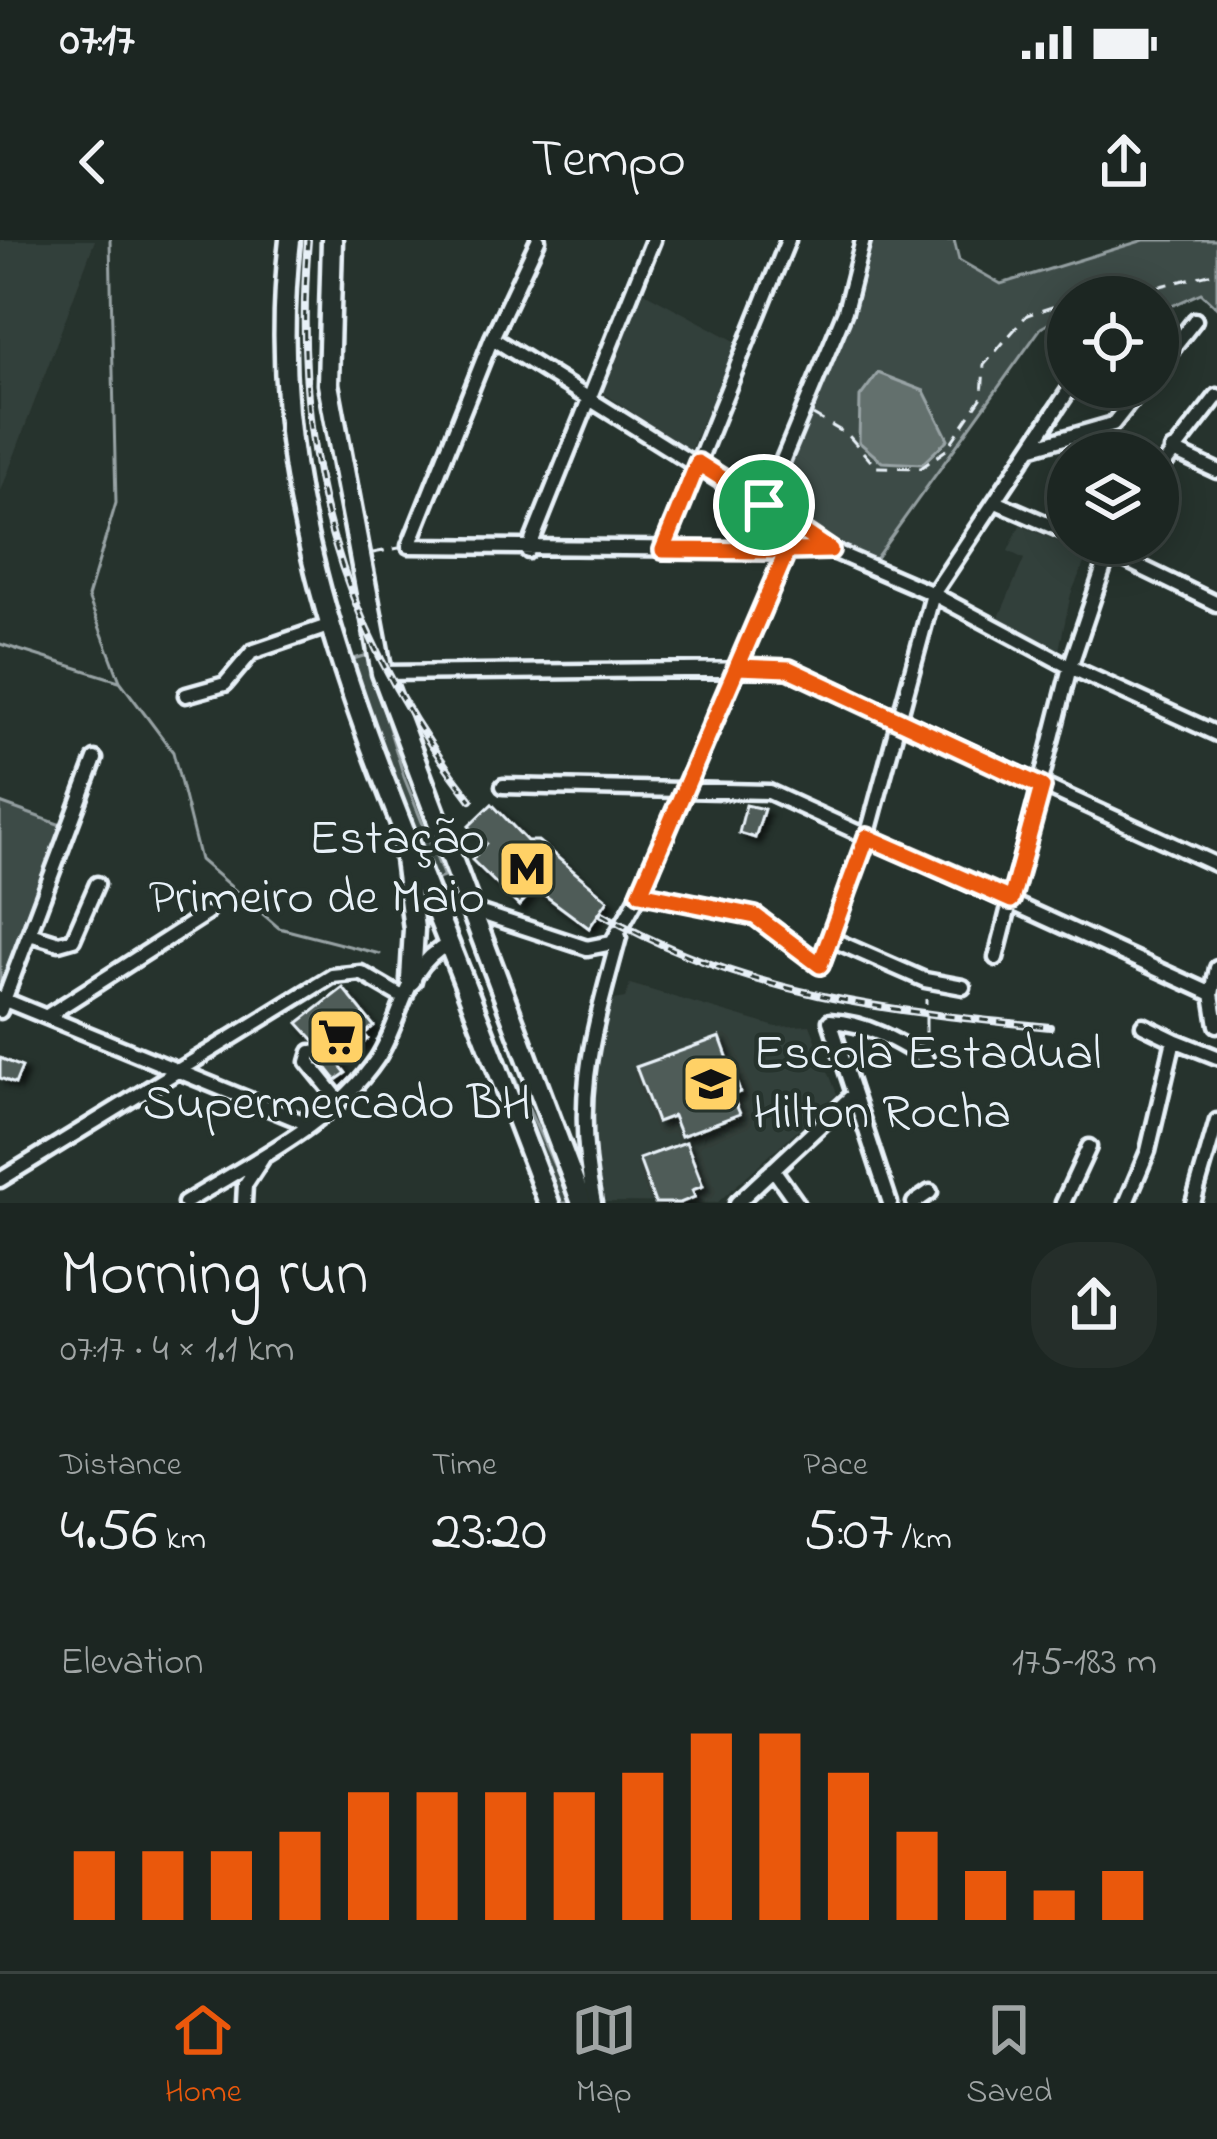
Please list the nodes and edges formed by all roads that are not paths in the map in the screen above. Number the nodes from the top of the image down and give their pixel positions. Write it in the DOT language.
graph roads {
  1 [pos="290,240"];
  2 [pos="332,240"];
  3 [pos="538,240"];
  4 [pos="653,240"];
  5 [pos="788,240"];
  6 [pos="863,240"];
  7 [pos="1195,320"];
  8 [pos="492,338"];
  9 [pos="1179,340"];
  10 [pos="1217,396"];
  11 [pos="590,401"];
  12 [pos="1057,408"];
  13 [pos="1126,408"];
  14 [pos="1179,442"];
  15 [pos="1031,447"];
  16 [pos="1179,454"];
  17 [pos="698,463"];
  18 [pos="1217,471"];
  19 [pos="996,502"];
  20 [pos="764,505"];
  21 [pos="1047,524"];
  22 [pos="663,550"];
  23 [pos="830,550"];
  24 [pos="528,551"];
  25 [pos="787,551"];
  26 [pos="1103,564"];
  27 [pos="1143,564"];
  28 [pos="933,594"];
  29 [pos="1217,604"];
  30 [pos="328,626"];
  31 [pos="737,667"];
  32 [pos="1070,667"];
  33 [pos="382,673"];
  34 [pos="186,695"];
  35 [pos="899,721"];
  36 [pos="1217,734"];
  37 [pos="95,759"];
  38 [pos="502,786"];
  39 [pos="686,787"];
  40 [pos="1042,787"];
  41 [pos="400,822"];
  42 [pos="867,837"];
  43 [pos="1217,865"];
  44 [pos="98,884"];
  45 [pos="640,893"];
  46 [pos="1011,900"];
  47 [pos="469,909"];
  48 [pos="206,914"];
  49 [pos="438,916"];
  50 [pos="414,929"];
  51 [pos="621,931"];
  52 [pos="29,934"];
  53 [pos="830,940"];
  54 [pos="449,944"];
  55 [pos="587,948"];
  56 [pos="996,958"];
  57 [pos="1217,968"];
  58 [pos="609,977"];
  59 [pos="962,987"];
  60 [pos="407,989"];
  61 [pos="1212,994"];
  62 [pos="2,1003"];
  63 [pos="46,1016"];
  64 [pos="1217,1024"];
  65 [pos="1143,1025"];
  66 [pos="1174,1040"];
  67 [pos="311,1052"];
  68 [pos="1217,1057"];
  69 [pos="926,1059"];
  70 [pos="184,1069"];
  71 [pos="531,1073"];
  72 [pos="853,1095"];
  73 [pos="338,1099"];
  74 [pos="1217,1121"];
  75 [pos="308,1124"];
  76 [pos="1089,1147"];
  77 [pos="266,1153"];
  78 [pos="773,1169"];
  79 [pos="0,1180"];
  80 [pos="930,1192"];
  81 [pos="184,1203"];
  82 [pos="244,1203"];
  83 [pos="549,1203"];
  84 [pos="582,1203"];
  85 [pos="594,1203"];
  86 [pos="736,1203"];
  87 [pos="797,1203"];
  88 [pos="890,1203"];
  89 [pos="914,1203"];
  90 [pos="1063,1203"];
  91 [pos="1126,1203"];
  92 [pos="1193,1203"];
  1 -- 30 [label="highway"];
  2 -- 33 [label="highway"];
  3 -- 8 [label="street"];
  4 -- 11 [label="street"];
  5 -- 17 [label="street"];
  6 -- 20 [label="street"];
  7 -- 9 [label="street"];
  8 -- 11 [label="street"];
  8 -- 24 [label="street"];
  10 -- 14 [label="street"];
  11 -- 17 [label="street"];
  11 -- 24 [label="street"];
  12 -- 15 [label="street"];
  13 -- 15 [label="street"];
  15 -- 19 [label="street"];
  16 -- 18 [label="street"];
  17 -- 20 [label="street"];
  17 -- 22 [label="street"];
  19 -- 21 [label="street"];
  19 -- 28 [label="street"];
  20 -- 23 [label="street"];
  22 -- 24 [label="street"];
  22 -- 25 [label="street"];
  23 -- 25 [label="street"];
  23 -- 28 [label="street"];
  25 -- 31 [label="street"];
  26 -- 32 [label="street"];
  27 -- 29 [label="street"];
  28 -- 32 [label="street"];
  28 -- 35 [label="street"];
  30 -- 34 [label="street"];
  30 -- 41 [label="highway"];
  31 -- 33 [label="street"];
  31 -- 35 [label="street"];
  31 -- 39 [label="street"];
  32 -- 36 [label="street"];
  32 -- 40 [label="street"];
  33 -- 47 [label="highway"];
  35 -- 40 [label="street"];
  35 -- 42 [label="street"];
  37 -- 52 [label="street"];
  38 -- 39 [label="street"];
  39 -- 42 [label="street"];
  39 -- 45 [label="street"];
  40 -- 43 [label="street"];
  40 -- 46 [label="street"];
  41 -- 49 [label="highway"];
  41 -- 50 [label="highway"];
  42 -- 46 [label="street"];
  42 -- 53 [label="street"];
  44 -- 52 [label="street"];
  45 -- 51 [label="street"];
  45 -- 53 [label="street"];
  46 -- 56 [label="street"];
  46 -- 61 [label="street"];
  47 -- 49 [label="highway"];
  47 -- 55 [label="street"];
  47 -- 71 [label="highway"];
  48 -- 63 [label="street"];
  49 -- 50 [label="highway"];
  49 -- 54 [label="highway"];
  50 -- 60 [label="highway"];
  51 -- 55 [label="street"];
  51 -- 58 [label="street"];
  52 -- 62 [label="street"];
  53 -- 59 [label="street"];
  54 -- 60 [label="street"];
  54 -- 71 [label="highway"];
  54 -- 83 [label="highway"];
  55 -- 58 [label="street"];
  57 -- 61 [label="street"];
  58 -- 85 [label="street"];
  60 -- 70 [label="street"];
  60 -- 73 [label="street"];
  61 -- 64 [label="street"];
  62 -- 63 [label="street"];
  63 -- 70 [label="street"];
  65 -- 66 [label="street"];
  66 -- 68 [label="street"];
  66 -- 91 [label="street"];
  67 -- 73 [label="street"];
  69 -- 72 [label="street"];
  70 -- 75 [label="street"];
  70 -- 79 [label="street"];
  71 -- 84 [label="highway"];
  72 -- 78 [label="street"];
  72 -- 88 [label="street"];
  73 -- 75 [label="street"];
  74 -- 92 [label="street"];
  75 -- 77 [label="street"];
  76 -- 90 [label="street"];
  77 -- 81 [label="street"];
  77 -- 82 [label="street"];
  78 -- 86 [label="street"];
  78 -- 87 [label="street"];
  80 -- 89 [label="street"];
}
